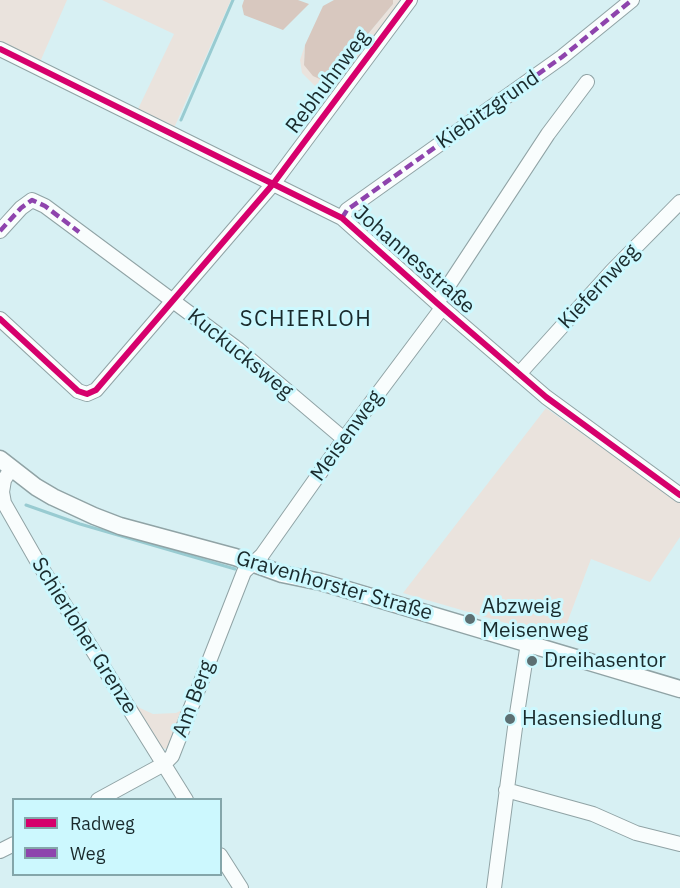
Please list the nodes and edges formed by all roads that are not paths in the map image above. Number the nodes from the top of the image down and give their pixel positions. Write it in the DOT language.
graph roads {
  1 [pos="410,0"];
  2 [pos="632,0"];
  3 [pos="0,48"];
  4 [pos="587,82"];
  5 [pos="273,184"];
  6 [pos="680,202"];
  7 [pos="342,218"];
  8 [pos="0,231"];
  9 [pos="172,302"];
  10 [pos="439,306"];
  11 [pos="0,319"];
  12 [pos="519,374"];
  13 [pos="344,439"];
  14 [pos="5,464"];
  15 [pos="680,495"];
  16 [pos="253,564"];
  17 [pos="528,643"];
  18 [pos="680,689"];
  19 [pos="164,764"];
  20 [pos="506,790"];
  21 [pos="102,798"];
  22 [pos="185,798"];
  23 [pos="680,844"];
  24 [pos="222,858"];
  25 [pos="241,888"];
  26 [pos="494,888"];
  1 -- 5 [label="street, Rebhuhnweg"];
  2 -- 7 [label="street, Kiebitzgrund"];
  3 -- 5 [label="street, Johannesstraße"];
  4 -- 10 [label="street, Meisenweg"];
  5 -- 7 [label="street, Johannesstraße"];
  5 -- 9 [label="street, Kuckucksweg"];
  6 -- 12 [label="street, Kiefernweg"];
  7 -- 10 [label="street, Johannesstraße"];
  8 -- 9 [label="street"];
  9 -- 11 [label="street"];
  9 -- 13 [label="street, Kuckucksweg"];
  10 -- 12 [label="street, Johannesstraße"];
  10 -- 13 [label="street, Meisenweg"];
  12 -- 15 [label="street, Johannesstraße"];
  13 -- 16 [label="street, Meisenweg"];
  14 -- 16 [label="main road, Gravenhorster Straße"];
  14 -- 19 [label="street, Schierloher Grenze"];
  16 -- 17 [label="main road, Gravenhorster Straße"];
  16 -- 19 [label="street, Am Berg"];
  17 -- 18 [label="main road, Gravenhorster Straße"];
  17 -- 20 [label="street"];
  19 -- 21 [label="street"];
  19 -- 22 [label="street, Schierloher Grenze"];
  20 -- 23 [label="street"];
  20 -- 26 [label="street"];
  24 -- 25 [label="street"];
}
